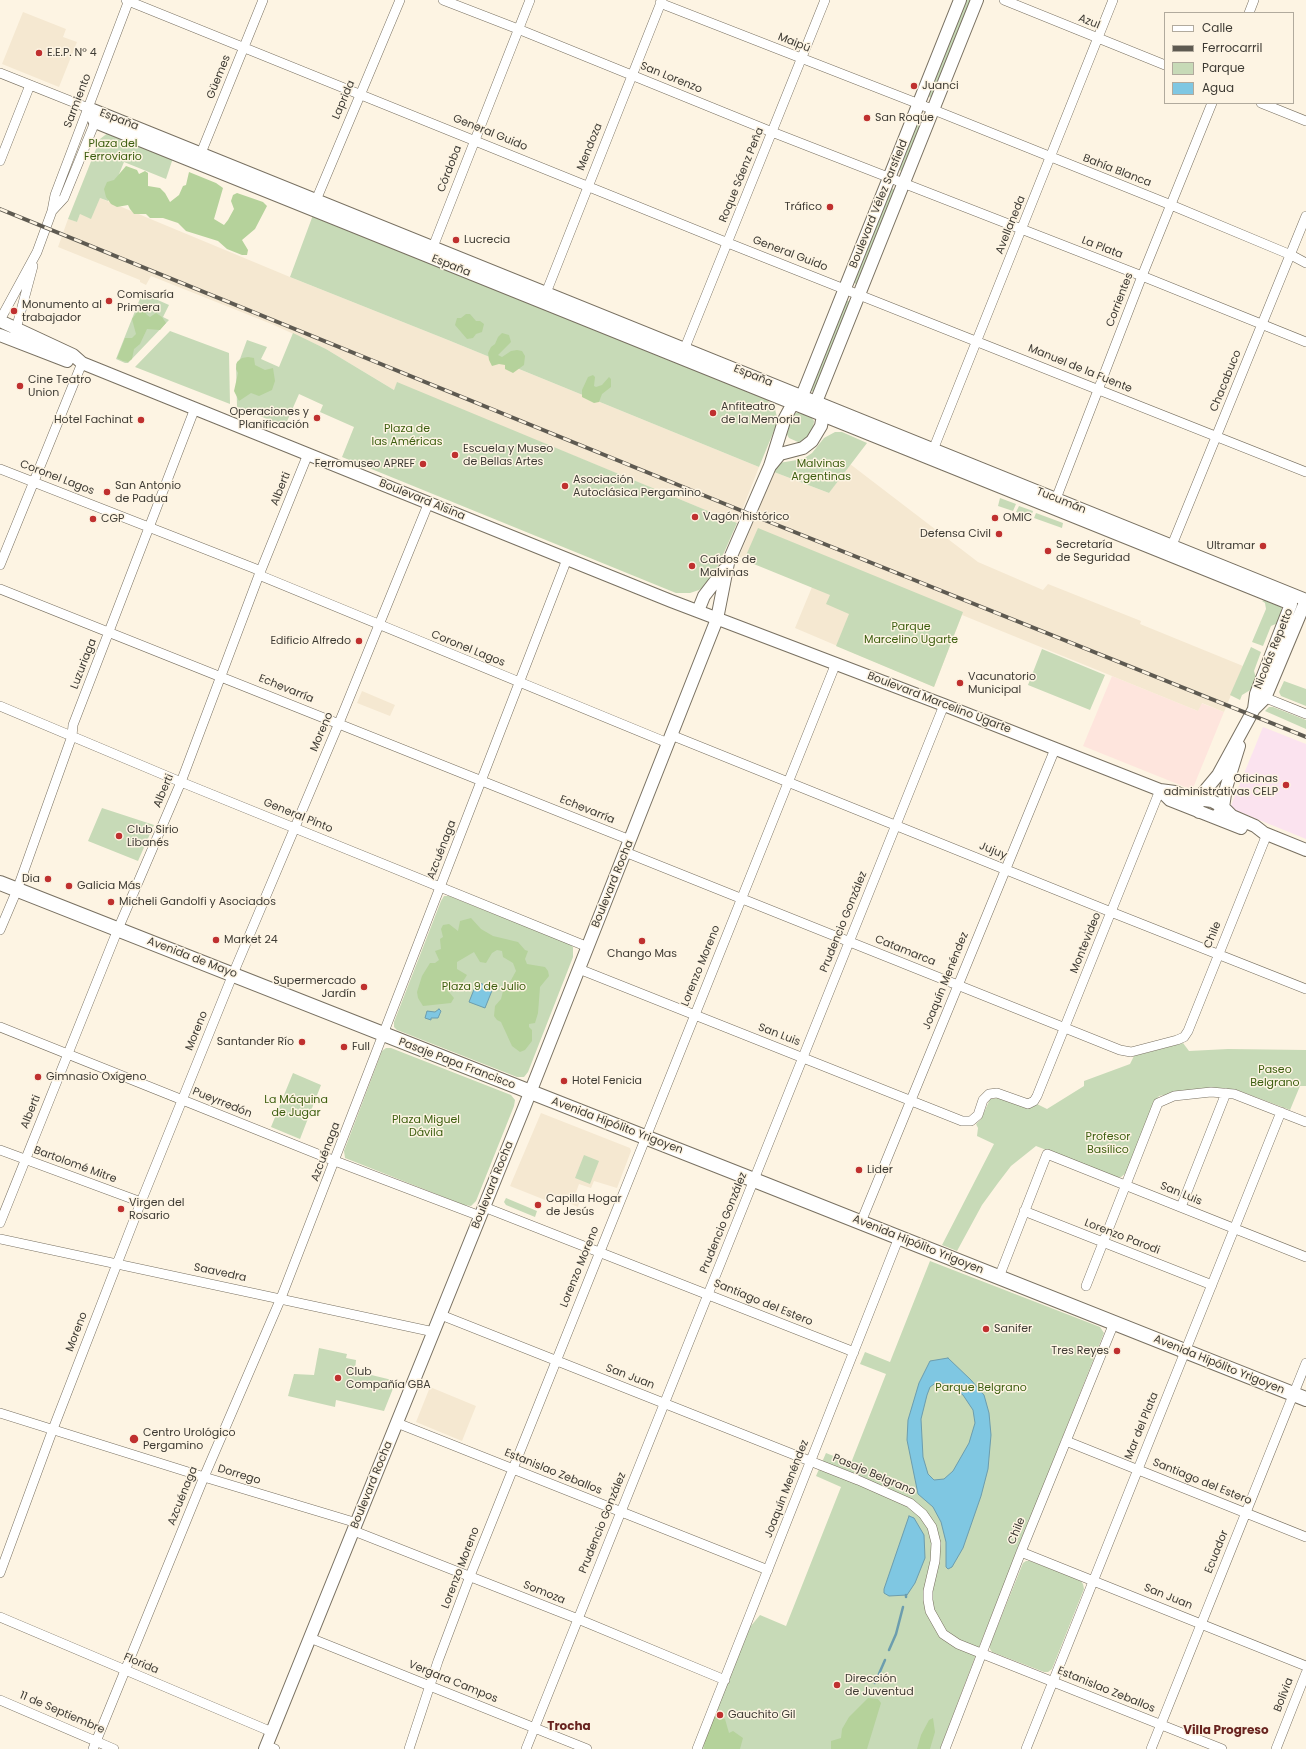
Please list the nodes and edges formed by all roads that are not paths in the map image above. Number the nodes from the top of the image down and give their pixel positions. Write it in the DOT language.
graph roads {
  1 [pos="128,0"];
  2 [pos="263,0"];
  3 [pos="400,0"];
  4 [pos="443,0"];
  5 [pos="530,0"];
  6 [pos="825,0"];
  7 [pos="960,0"];
  8 [pos="977,0"];
  9 [pos="1004,0"];
  10 [pos="1113,0"];
  11 [pos="1254,0"];
  12 [pos="661,2"];
  13 [pos="1249,12"];
  14 [pos="518,29"];
  15 [pos="1098,39"];
  16 [pos="244,47"];
  17 [pos="802,59"];
  18 [pos="1164,65"];
  19 [pos="0,73"];
  20 [pos="632,76"];
  21 [pos="30,85"];
  22 [pos="360,93"];
  23 [pos="919,104"];
  24 [pos="1212,104"];
  25 [pos="1264,104"];
  26 [pos="88,108"];
  27 [pos="933,110"];
  28 [pos="1306,121"];
  29 [pos="95,122"];
  30 [pos="772,132"];
  31 [pos="475,139"];
  32 [pos="199,158"];
  33 [pos="1050,158"];
  34 [pos="0,161"];
  35 [pos="890,177"];
  36 [pos="904,182"];
  37 [pos="588,186"];
  38 [pos="314,205"];
  39 [pos="1171,205"];
  40 [pos="52,212"];
  41 [pos="1306,216"];
  42 [pos="1022,230"];
  43 [pos="728,243"];
  44 [pos="37,252"];
  45 [pos="431,252"];
  46 [pos="1291,255"];
  47 [pos="1306,263"];
  48 [pos="1142,276"];
  49 [pos="845,288"];
  50 [pos="859,294"];
  51 [pos="544,298"];
  52 [pos="0,321"];
  53 [pos="1262,324"];
  54 [pos="17,328"];
  55 [pos="0,335"];
  56 [pos="12,340"];
  57 [pos="976,341"];
  58 [pos="1306,342"];
  59 [pos="682,354"];
  60 [pos="82,363"];
  61 [pos="1099,390"];
  62 [pos="802,396"];
  63 [pos="816,402"];
  64 [pos="792,405"];
  65 [pos="195,408"];
  66 [pos="822,415"];
  67 [pos="1217,437"];
  68 [pos="931,453"];
  69 [pos="308,454"];
  70 [pos="770,466"];
  71 [pos="0,468"];
  72 [pos="1306,472"];
  73 [pos="34,482"];
  74 [pos="428,502"];
  75 [pos="1055,503"];
  76 [pos="149,527"];
  77 [pos="1170,550"];
  78 [pos="567,559"];
  79 [pos="728,563"];
  80 [pos="0,566"];
  81 [pos="260,573"];
  82 [pos="0,589"];
  83 [pos="1306,599"];
  84 [pos="1292,604"];
  85 [pos="698,611"];
  86 [pos="717,619"];
  87 [pos="379,625"];
  88 [pos="109,632"];
  89 [pos="836,663"];
  90 [pos="221,676"];
  91 [pos="520,683"];
  92 [pos="1260,696"];
  93 [pos="944,705"];
  94 [pos="0,706"];
  95 [pos="1306,714"];
  96 [pos="339,723"];
  97 [pos="1242,732"];
  98 [pos="72,736"];
  99 [pos="670,739"];
  100 [pos="1055,749"];
  101 [pos="482,781"];
  102 [pos="181,782"];
  103 [pos="788,783"];
  104 [pos="1160,790"];
  105 [pos="1200,799"];
  106 [pos="1223,807"];
  107 [pos="1199,812"];
  108 [pos="1214,818"];
  109 [pos="895,825"];
  110 [pos="294,828"];
  111 [pos="1265,833"];
  112 [pos="630,840"];
  113 [pos="1306,850"];
  114 [pos="626,852"];
  115 [pos="1006,869"];
  116 [pos="0,883"];
  117 [pos="441,888"];
  118 [pos="17,890"];
  119 [pos="742,898"];
  120 [pos="1111,912"];
  121 [pos="118,929"];
  122 [pos="0,930"];
  123 [pos="849,942"];
  124 [pos="588,947"];
  125 [pos="1219,954"];
  126 [pos="579,969"];
  127 [pos="232,974"];
  128 [pos="958,984"];
  129 [pos="1306,988"];
  130 [pos="695,1014"];
  131 [pos="0,1027"];
  132 [pos="1065,1028"];
  133 [pos="384,1035"];
  134 [pos="1178,1040"];
  135 [pos="67,1055"];
  136 [pos="803,1057"];
  137 [pos="530,1093"];
  138 [pos="1226,1093"];
  139 [pos="182,1100"];
  140 [pos="910,1100"];
  141 [pos="1281,1112"];
  142 [pos="971,1121"];
  143 [pos="1306,1122"];
  144 [pos="647,1138"];
  145 [pos="0,1150"];
  146 [pos="25,1159"];
  147 [pos="335,1161"];
  148 [pos="754,1180"];
  149 [pos="1126,1185"];
  150 [pos="141,1202"];
  151 [pos="1181,1207"];
  152 [pos="1024,1211"];
  153 [pos="482,1212"];
  154 [pos="861,1222"];
  155 [pos="0,1223"];
  156 [pos="1234,1228"];
  157 [pos="899,1237"];
  158 [pos="0,1239"];
  159 [pos="1104,1243"];
  160 [pos="599,1252"];
  161 [pos="1306,1257"];
  162 [pos="117,1263"];
  163 [pos="999,1277"];
  164 [pos="1212,1285"];
  165 [pos="1086,1286"];
  166 [pos="709,1295"];
  167 [pos="281,1298"];
  168 [pos="441,1315"];
  169 [pos="1114,1323"];
  170 [pos="434,1332"];
  171 [pos="854,1352"];
  172 [pos="1185,1352"];
  173 [pos="555,1361"];
  174 [pos="1306,1363"];
  175 [pos="1300,1397"];
  176 [pos="665,1403"];
  177 [pos="0,1413"];
  178 [pos="397,1423"];
  179 [pos="53,1429"];
  180 [pos="1066,1441"];
  181 [pos="810,1462"];
  182 [pos="513,1468"];
  183 [pos="1138,1469"];
  184 [pos="204,1477"];
  185 [pos="621,1512"];
  186 [pos="1246,1513"];
  187 [pos="355,1527"];
  188 [pos="1306,1536"];
  189 [pos="1021,1552"];
  190 [pos="768,1570"];
  191 [pos="0,1573"];
  192 [pos="470,1576"];
  193 [pos="1093,1580"];
  194 [pos="0,1617"];
  195 [pos="578,1619"];
  196 [pos="1201,1624"];
  197 [pos="310,1638"];
  198 [pos="982,1653"];
  199 [pos="1306,1666"];
  200 [pos="125,1670"];
  201 [pos="1306,1672"];
  202 [pos="725,1680"];
  203 [pos="1053,1682"];
  204 [pos="430,1686"];
  205 [pos="0,1700"];
  206 [pos="1161,1725"];
  207 [pos="534,1728"];
  208 [pos="272,1732"];
  209 [pos="95,1745"];
  210 [pos="269,1748"];
  211 [pos="114,1749"];
  212 [pos="409,1749"];
  213 [pos="526,1749"];
  214 [pos="587,1749"];
  215 [pos="697,1749"];
  216 [pos="945,1749"];
  217 [pos="1026,1749"];
  218 [pos="1151,1749"];
  219 [pos="1222,1749"];
  220 [pos="1276,1749"];
  1 -- 16 [label="street, General Guido"];
  1 -- 26 [label="street, Sarmiento"];
  2 -- 16 [label="street, Güemes"];
  3 -- 22 [label="street, Laprida"];
  4 -- 14 [label="street, San Lorenzo"];
  5 -- 14 [label="street, Córdoba"];
  6 -- 17 [label="street, Roque Sáenz Peña"];
  7 -- 23 [label="main road, Boulevard Vélez Sarsfield"];
  8 -- 27 [label="main road, Boulevard Vélez Sarsfield"];
  9 -- 15 [label="street, Azul"];
  10 -- 15 [label="street, Avellaneda"];
  11 -- 13 [label="street"];
  12 -- 17 [label="street, Maipú"];
  12 -- 20 [label="street, Mendoza"];
  14 -- 20 [label="street, San Lorenzo"];
  14 -- 31 [label="street, Córdoba"];
  15 -- 18 [label="street, Azul"];
  15 -- 33 [label="street, Avellaneda"];
  16 -- 22 [label="street, General Guido"];
  16 -- 32 [label="street, Güemes"];
  17 -- 23 [label="street, Maipú"];
  17 -- 30 [label="street, Roque Sáenz Peña"];
  19 -- 21 [label="street, España"];
  20 -- 30 [label="street, San Lorenzo"];
  20 -- 37 [label="street, Mendoza"];
  21 -- 26 [label="street, España"];
  21 -- 34 [label="street"];
  22 -- 31 [label="street, General Guido"];
  22 -- 38 [label="street, Laprida"];
  23 -- 27 [label="street, Bahía Blanca"];
  23 -- 35 [label="main road, Boulevard Vélez Sarsfield"];
  24 -- 39 [label="street, Corrientes"];
  25 -- 28 [label="street"];
  26 -- 29 [label="main road, España"];
  26 -- 32 [label="main road, España"];
  26 -- 40 [label="street, Sarmiento"];
  27 -- 33 [label="street, Bahía Blanca"];
  27 -- 36 [label="main road, Boulevard Vélez Sarsfield"];
  29 -- 32 [label="main road, España"];
  29 -- 40 [label="street, Sarmiento"];
  30 -- 35 [label="street, San Lorenzo"];
  30 -- 43 [label="street, Roque Sáenz Peña"];
  31 -- 37 [label="street, General Guido"];
  31 -- 45 [label="street, Córdoba"];
  32 -- 38 [label="main road, España"];
  33 -- 39 [label="street, Bahía Blanca"];
  33 -- 42 [label="street, Avellaneda"];
  35 -- 36 [label="street, La Plata"];
  35 -- 49 [label="main road, Boulevard Vélez Sarsfield"];
  36 -- 42 [label="street, La Plata"];
  36 -- 50 [label="main road, Boulevard Vélez Sarsfield"];
  37 -- 43 [label="street, General Guido"];
  37 -- 51 [label="street, Mendoza"];
  38 -- 45 [label="main road, España"];
  39 -- 46 [label="street, Bahía Blanca"];
  39 -- 48 [label="street, Corrientes"];
  40 -- 44 [label="street, Sarmiento"];
  41 -- 46 [label="street, Chacabuco"];
  42 -- 48 [label="street, La Plata"];
  42 -- 57 [label="street, Avellaneda"];
  43 -- 49 [label="street, General Guido"];
  43 -- 59 [label="street, Roque Sáenz Peña"];
  44 -- 52 [label="street, Sarmiento"];
  44 -- 54 [label="street, Sarmiento"];
  45 -- 51 [label="main road, España"];
  46 -- 47 [label="street, Bahía Blanca"];
  46 -- 53 [label="street, Chacabuco"];
  48 -- 53 [label="street, La Plata"];
  48 -- 61 [label="street, Corrientes"];
  49 -- 50 [label="street, Manuel de la Fuente"];
  49 -- 62 [label="main road, Boulevard Vélez Sarsfield"];
  50 -- 57 [label="street, Manuel de la Fuente"];
  50 -- 63 [label="main road, Boulevard Vélez Sarsfield"];
  51 -- 59 [label="main road, España"];
  52 -- 54 [label="main road, Boulevard Alsina"];
  53 -- 58 [label="street, La Plata"];
  53 -- 67 [label="street, Chacabuco"];
  54 -- 56 [label="street, Sarmiento"];
  54 -- 60 [label="main road, Boulevard Alsina"];
  55 -- 56 [label="main road, Boulevard Alsina"];
  56 -- 60 [label="main road, Boulevard Alsina"];
  57 -- 61 [label="street, Manuel de la Fuente"];
  57 -- 68 [label="street, Avellaneda"];
  59 -- 62 [label="main road, España"];
  59 -- 64 [label="main road, España"];
  60 -- 65 [label="main road, Boulevard Alsina"];
  60 -- 73 [label="street"];
  61 -- 67 [label="street, Manuel de la Fuente"];
  61 -- 75 [label="street, Corrientes"];
  62 -- 63 [label="main road, España"];
  62 -- 64 [label="main road, Boulevard Vélez Sarsfield"];
  63 -- 66 [label="main road"];
  63 -- 68 [label="main road, Tucumán"];
  64 -- 66 [label="main road, España"];
  64 -- 70 [label="main road, Boulevard Vélez Sarsfield"];
  65 -- 69 [label="main road, Boulevard Alsina"];
  65 -- 76 [label="street, Luzuriaga"];
  66 -- 68 [label="main road, Tucumán"];
  66 -- 70 [label="main road"];
  67 -- 72 [label="street, Manuel de la Fuente"];
  67 -- 77 [label="street, Chacabuco"];
  68 -- 75 [label="main road, Tucumán"];
  69 -- 74 [label="main road, Boulevard Alsina"];
  69 -- 81 [label="street, Alberti"];
  70 -- 79 [label="main road, Boulevard Vélez Sarsfield"];
  71 -- 73 [label="street, Coronel Lagos"];
  73 -- 76 [label="street, Coronel Lagos"];
  73 -- 80 [label="street"];
  74 -- 78 [label="main road, Boulevard Alsina"];
  74 -- 87 [label="street, Moreno"];
  75 -- 77 [label="main road, Tucumán"];
  76 -- 81 [label="street, Coronel Lagos"];
  76 -- 88 [label="street, Luzuriaga"];
  77 -- 83 [label="main road, Tucumán"];
  77 -- 84 [label="main road, Tucumán"];
  78 -- 85 [label="main road, Boulevard Alsina"];
  78 -- 91 [label="street, Azcuénaga"];
  79 -- 85 [label="main road"];
  79 -- 86 [label="main road, Boulevard Rocha"];
  81 -- 87 [label="street, Coronel Lagos"];
  81 -- 90 [label="street, Alberti"];
  82 -- 88 [label="street, Echevarría"];
  83 -- 84 [label="street, Nicolás Repetto"];
  83 -- 92 [label="main road, Nicolás Repetto"];
  84 -- 92 [label="main road, Nicolás Repetto"];
  85 -- 86 [label="main road, Boulevard Alsina"];
  86 -- 89 [label="main road, Boulevard Marcelino Ugarte"];
  86 -- 99 [label="main road, Boulevard Rocha"];
  87 -- 91 [label="street, Coronel Lagos"];
  87 -- 96 [label="street, Moreno"];
  88 -- 90 [label="street, Echevarría"];
  88 -- 98 [label="street, Luzuriaga"];
  89 -- 93 [label="main road, Boulevard Marcelino Ugarte"];
  89 -- 103 [label="street, Lorenzo Moreno"];
  90 -- 96 [label="street, Echevarría"];
  90 -- 102 [label="street, Alberti"];
  91 -- 99 [label="street, Coronel Lagos"];
  91 -- 101 [label="street, Azcuénaga"];
  92 -- 95 [label="street"];
  92 -- 97 [label="main road, Nicolás Repetto"];
  93 -- 100 [label="main road, Boulevard Marcelino Ugarte"];
  93 -- 109 [label="street, Prudencio González"];
  94 -- 98 [label="street, General Pinto"];
  96 -- 101 [label="street, Echevarría"];
  96 -- 110 [label="street, Moreno"];
  97 -- 105 [label="main road, Nicolás Repetto"];
  97 -- 106 [label="main road, Nicolás Repetto"];
  98 -- 102 [label="street, General Pinto"];
  98 -- 118 [label="street, Luzuriaga"];
  99 -- 103 [label="street, Jujuy"];
  99 -- 112 [label="main road, Boulevard Rocha"];
  100 -- 104 [label="main road, Boulevard Marcelino Ugarte"];
  100 -- 115 [label="street, Joaquín Menéndez"];
  101 -- 112 [label="street, Echevarría"];
  101 -- 117 [label="street, Azcuénaga"];
  102 -- 110 [label="street, General Pinto"];
  102 -- 121 [label="street, Alberti"];
  103 -- 109 [label="street, Jujuy"];
  103 -- 119 [label="street, Lorenzo Moreno"];
  104 -- 105 [label="main road, Boulevard Marcelino Ugarte"];
  104 -- 107 [label="main road, Boulevard Marcelino Ugarte"];
  104 -- 120 [label="street, Montevideo"];
  105 -- 106 [label="main road, Boulevard Marcelino Ugarte"];
  105 -- 107 [label="main road"];
  106 -- 108 [label="main road"];
  106 -- 111 [label="main road, Boulevard Marcelino Ugarte"];
  107 -- 108 [label="main road, Boulevard Marcelino Ugarte"];
  108 -- 111 [label="main road, Boulevard Marcelino Ugarte"];
  109 -- 115 [label="street, Jujuy"];
  109 -- 123 [label="street, Prudencio González"];
  110 -- 117 [label="street, General Pinto"];
  110 -- 127 [label="street, Moreno"];
  111 -- 113 [label="main road, Boulevard Marcelino Ugarte"];
  111 -- 125 [label="street, Chile"];
  112 -- 114 [label="main road, Boulevard Rocha"];
  114 -- 119 [label="street, Catamarca"];
  114 -- 124 [label="main road, Boulevard Rocha"];
  115 -- 120 [label="street, Jujuy"];
  115 -- 128 [label="street, Joaquín Menéndez"];
  116 -- 118 [label="main road, Avenida de Mayo"];
  117 -- 124 [label="street, General Pinto"];
  117 -- 133 [label="street, Azcuénaga"];
  118 -- 121 [label="main road, Avenida de Mayo"];
  118 -- 122 [label="street, Luzuriaga"];
  119 -- 123 [label="street, Catamarca"];
  119 -- 130 [label="street, Lorenzo Moreno"];
  120 -- 125 [label="street, Jujuy"];
  120 -- 132 [label="street, Montevideo"];
  121 -- 127 [label="main road, Avenida de Mayo"];
  121 -- 135 [label="street, Alberti"];
  123 -- 128 [label="street, Catamarca"];
  123 -- 136 [label="street, Prudencio González"];
  124 -- 126 [label="main road, Boulevard Rocha"];
  125 -- 129 [label="street, Jujuy"];
  125 -- 134 [label="street, Chile"];
  126 -- 130 [label="street, San Luis"];
  126 -- 137 [label="main road, Boulevard Rocha"];
  127 -- 133 [label="main road, Avenida de Mayo"];
  127 -- 139 [label="street, Moreno"];
  128 -- 132 [label="street, Catamarca"];
  128 -- 140 [label="street, Joaquín Menéndez"];
  130 -- 136 [label="street, San Luis"];
  130 -- 144 [label="street, Lorenzo Moreno"];
  131 -- 135 [label="street, Pueyrredón"];
  132 -- 134 [label="street, Catamarca"];
  132 -- 142 [label="street, Montevideo"];
  133 -- 137 [label="main road, Pasaje Papa Francisco"];
  133 -- 147 [label="street, Azcuénaga"];
  135 -- 139 [label="street, Pueyrredón"];
  135 -- 146 [label="street, Alberti"];
  136 -- 140 [label="street, San Luis"];
  136 -- 148 [label="street, Prudencio González"];
  137 -- 144 [label="main road, Avenida Hipólito Yrigoyen"];
  137 -- 153 [label="main road, Boulevard Rocha"];
  138 -- 141 [label="street"];
  138 -- 149 [label="street"];
  138 -- 151 [label="street"];
  139 -- 147 [label="street, Pueyrredón"];
  139 -- 150 [label="street, Moreno"];
  140 -- 142 [label="street, San Luis"];
  140 -- 154 [label="street, Joaquín Menéndez"];
  141 -- 143 [label="street"];
  141 -- 156 [label="street, Mar del Plata"];
  144 -- 148 [label="main road, Avenida Hipólito Yrigoyen"];
  144 -- 160 [label="street, Lorenzo Moreno"];
  145 -- 146 [label="street, Bartolomé Mitre"];
  146 -- 150 [label="street, Bartolomé Mitre"];
  146 -- 155 [label="street, Alberti"];
  147 -- 153 [label="street, Pueyrredón"];
  147 -- 167 [label="street, Azcuénaga"];
  148 -- 154 [label="main road, Avenida Hipólito Yrigoyen"];
  148 -- 166 [label="street, Prudencio González"];
  149 -- 151 [label="street, San Luis"];
  149 -- 152 [label="street, San Luis"];
  149 -- 159 [label="street"];
  150 -- 162 [label="street, Moreno"];
  151 -- 156 [label="street, San Luis"];
  152 -- 159 [label="street, Lorenzo Parodi"];
  152 -- 163 [label="street"];
  153 -- 160 [label="street, Santiago del Estero"];
  153 -- 168 [label="main road, Boulevard Rocha"];
  154 -- 157 [label="main road, Avenida Hipólito Yrigoyen"];
  156 -- 161 [label="street, San Luis"];
  156 -- 164 [label="street, Mar del Plata"];
  157 -- 163 [label="main road, Avenida Hipólito Yrigoyen"];
  157 -- 171 [label="street, Joaquín Menéndez"];
  158 -- 162 [label="street, Saavedra"];
  159 -- 164 [label="street, Lorenzo Parodi"];
  159 -- 165 [label="street"];
  160 -- 166 [label="street, Santiago del Estero"];
  160 -- 173 [label="street, Lorenzo Moreno"];
  162 -- 167 [label="street, Saavedra"];
  162 -- 179 [label="street, Moreno"];
  163 -- 169 [label="main road, Avenida Hipólito Yrigoyen"];
  164 -- 172 [label="street, Mar del Plata"];
  166 -- 171 [label="street, Santiago del Estero"];
  166 -- 176 [label="street, Prudencio González"];
  167 -- 170 [label="street, Saavedra"];
  167 -- 184 [label="street, Azcuénaga"];
  168 -- 170 [label="main road, Boulevard Rocha"];
  168 -- 173 [label="street, San Juan"];
  169 -- 172 [label="main road, Avenida Hipólito Yrigoyen"];
  169 -- 180 [label="street, Chile"];
  170 -- 178 [label="main road, Boulevard Rocha"];
  171 -- 181 [label="street, Joaquín Menéndez"];
  172 -- 175 [label="main road, Avenida Hipólito Yrigoyen"];
  172 -- 183 [label="street, Mar del Plata"];
  173 -- 176 [label="street, San Juan"];
  173 -- 182 [label="street, Lorenzo Moreno"];
  174 -- 175 [label="street, Ecuador"];
  175 -- 186 [label="street, Ecuador"];
  176 -- 181 [label="street, San Juan"];
  176 -- 185 [label="street, Prudencio González"];
  177 -- 179 [label="street, Dorrego"];
  178 -- 182 [label="street, Estanislao Zeballos"];
  178 -- 187 [label="main road, Boulevard Rocha"];
  179 -- 184 [label="street, Dorrego"];
  179 -- 191 [label="street, Moreno"];
  180 -- 183 [label="street, Santiago del Estero"];
  180 -- 189 [label="street, Chile"];
  181 -- 190 [label="street, Joaquín Menéndez"];
  181 -- 198 [label="street, Pasaje Belgrano"];
  182 -- 185 [label="street, Estanislao Zeballos"];
  182 -- 192 [label="street, Lorenzo Moreno"];
  183 -- 186 [label="street, Santiago del Estero"];
  183 -- 193 [label="street, Mar del Plata"];
  184 -- 187 [label="street, Dorrego"];
  184 -- 200 [label="street, Azcuénaga"];
  185 -- 190 [label="street, Estanislao Zeballos"];
  185 -- 195 [label="street, Prudencio González"];
  186 -- 188 [label="street, Santiago del Estero"];
  186 -- 196 [label="street, Ecuador"];
  187 -- 192 [label="street, Somoza"];
  187 -- 197 [label="main road, Boulevard Rocha"];
  189 -- 193 [label="street, San Juan"];
  189 -- 198 [label="street, Chile"];
  190 -- 202 [label="street, Joaquín Menéndez"];
  192 -- 195 [label="street, Somoza"];
  192 -- 204 [label="street, Lorenzo Moreno"];
  193 -- 196 [label="street, San Juan"];
  193 -- 203 [label="street, Mar del Plata"];
  194 -- 200 [label="street, Florida"];
  195 -- 202 [label="street, Somoza"];
  195 -- 207 [label="street, Prudencio González"];
  196 -- 199 [label="street, San Juan"];
  196 -- 206 [label="street, Ecuador"];
  197 -- 204 [label="street, Vergara Campos"];
  197 -- 208 [label="main road, Boulevard Rocha"];
  198 -- 203 [label="street, Estanislao Zeballos"];
  198 -- 216 [label="street, Chile"];
  200 -- 208 [label="street, Florida"];
  200 -- 209 [label="street, Azcuénaga"];
  201 -- 220 [label="street, Bolivia"];
  202 -- 215 [label="street, Joaquín Menéndez"];
  203 -- 206 [label="street, Estanislao Zeballos"];
  203 -- 217 [label="street, Mar del Plata"];
  204 -- 207 [label="street, Vergara Campos"];
  204 -- 212 [label="street, Lorenzo Moreno"];
  205 -- 209 [label="street, 11 de Septiembre"];
  206 -- 218 [label="street, Ecuador"];
  206 -- 219 [label="street, Estanislao Zeballos"];
  207 -- 213 [label="street, Prudencio González"];
  207 -- 214 [label="street, Vergara Campos"];
  208 -- 210 [label="main road, Boulevard Rocha"];
  209 -- 211 [label="street, 11 de Septiembre"];
}
